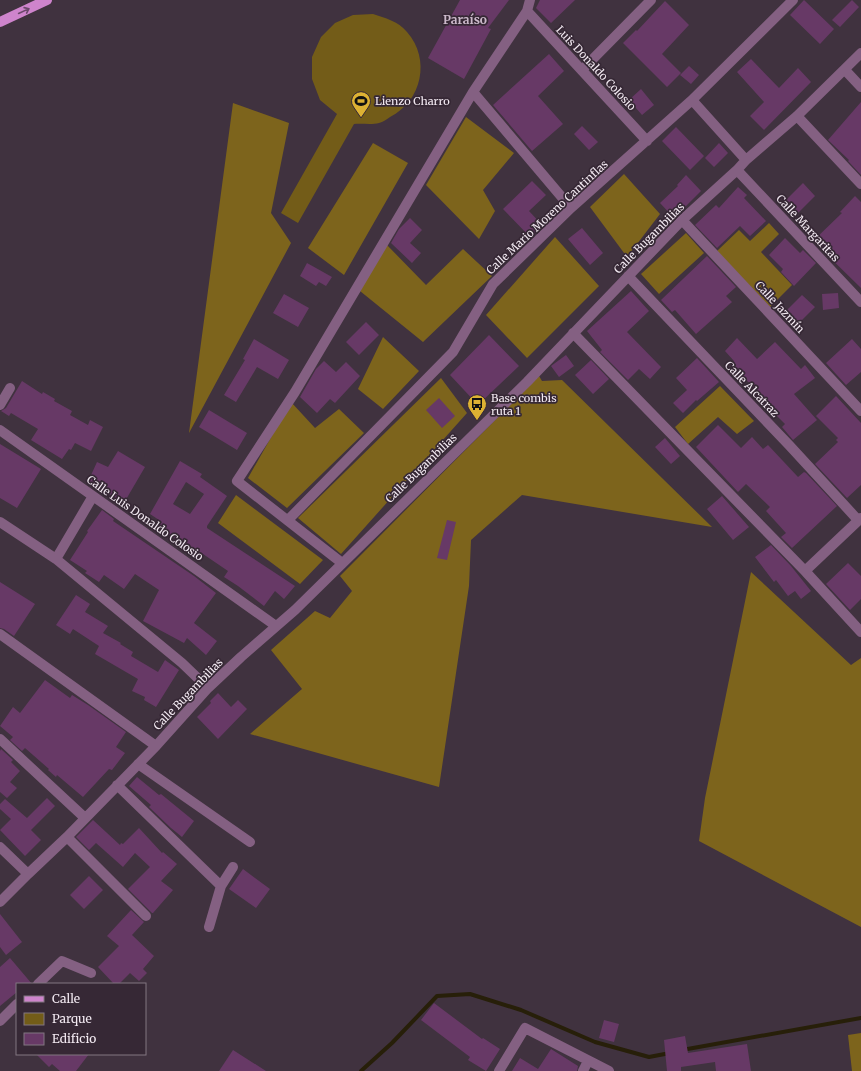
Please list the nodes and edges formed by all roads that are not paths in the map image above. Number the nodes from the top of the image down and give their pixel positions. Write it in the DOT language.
graph roads {
  1 [pos="47,0"];
  2 [pos="530,0"];
  3 [pos="651,0"];
  4 [pos="793,0"];
  5 [pos="527,11"];
  6 [pos="0,22"];
  7 [pos="861,53"];
  8 [pos="582,70"];
  9 [pos="844,70"];
  10 [pos="861,87"];
  11 [pos="473,92"];
  12 [pos="692,100"];
  13 [pos="797,116"];
  14 [pos="647,141"];
  15 [pos="746,160"];
  16 [pos="737,170"];
  17 [pos="861,184"];
  18 [pos="571,208"];
  19 [pos="682,220"];
  20 [pos="628,276"];
  21 [pos="861,302"];
  22 [pos="573,333"];
  23 [pos="10,388"];
  24 [pos="0,405"];
  25 [pos="861,411"];
  26 [pos="0,430"];
  27 [pos="93,496"];
  28 [pos="860,519"];
  29 [pos="288,520"];
  30 [pos="0,522"];
  31 [pos="56,559"];
  32 [pos="342,563"];
  33 [pos="805,571"];
  34 [pos="276,626"];
  35 [pos="861,632"];
  36 [pos="0,634"];
  37 [pos="208,688"];
  38 [pos="0,738"];
  39 [pos="156,746"];
  40 [pos="138,764"];
  41 [pos="117,785"];
  42 [pos="85,818"];
  43 [pos="67,837"];
  44 [pos="250,842"];
  45 [pos="0,847"];
  46 [pos="233,867"];
  47 [pos="28,874"];
  48 [pos="221,886"];
  49 [pos="0,902"];
  50 [pos="146,916"];
  51 [pos="208,927"];
  52 [pos="91,973"];
  53 [pos="39,983"];
  54 [pos="16,1005"];
  55 [pos="0,1021"];
  56 [pos="588,1061"];
  57 [pos="499,1071"];
  58 [pos="583,1071"];
  59 [pos="609,1071"];
  6 -- 1 [label="main road, one-way"];
  2 -- 5 [label="street"];
  3 -- 8 [label="street"];
  4 -- 12 [label="street, Calle Mario Moreno Cantinflas"];
  5 -- 8 [label="street, Luis Donaldo Colosio"];
  5 -- 11 [label="street"];
  7 -- 9 [label="street, Calle Bugambilias"];
  8 -- 14 [label="street, Luis Donaldo Colosio"];
  9 -- 10 [label="street"];
  9 -- 13 [label="street, Calle Bugambilias"];
  11 -- 18 [label="street"];
  11 -- 29 [label="street"];
  12 -- 14 [label="street, Calle Mario Moreno Cantinflas"];
  12 -- 15 [label="street"];
  13 -- 15 [label="street, Calle Bugambilias"];
  13 -- 17 [label="street"];
  14 -- 18 [label="street, Calle Mario Moreno Cantinflas"];
  15 -- 16 [label="street, Calle Bugambilias"];
  16 -- 19 [label="street, Calle Bugambilias"];
  16 -- 21 [label="street, Calle Margaritas"];
  18 -- 29 [label="street, Calle Mario Moreno Cantinflas"];
  19 -- 20 [label="street, Calle Bugambilias"];
  19 -- 25 [label="street, Calle Jazmín"];
  20 -- 22 [label="street, Calle Bugambilias"];
  20 -- 28 [label="street, Calle Alcatraz"];
  22 -- 32 [label="street, Calle Bugambilias"];
  22 -- 33 [label="street"];
  23 -- 24 [label="street"];
  26 -- 27 [label="street, Calle Luis Donaldo Colosio"];
  27 -- 31 [label="street"];
  27 -- 34 [label="street, Calle Luis Donaldo Colosio"];
  28 -- 33 [label="street"];
  29 -- 32 [label="street"];
  30 -- 31 [label="street"];
  31 -- 37 [label="street"];
  32 -- 34 [label="street, Calle Bugambilias"];
  33 -- 35 [label="street"];
  34 -- 37 [label="street, Calle Bugambilias"];
  36 -- 39 [label="street"];
  37 -- 39 [label="street, Calle Bugambilias"];
  38 -- 42 [label="street"];
  39 -- 40 [label="street, Calle Bugambilias"];
  40 -- 41 [label="street, Calle Bugambilias"];
  40 -- 44 [label="street"];
  41 -- 42 [label="street, Calle Bugambilias"];
  41 -- 48 [label="street"];
  42 -- 43 [label="street, Calle Bugambilias"];
  43 -- 47 [label="street, Calle Bugambilias"];
  43 -- 50 [label="street"];
  45 -- 47 [label="street"];
  46 -- 48 [label="street"];
  47 -- 49 [label="street, Calle Bugambilias"];
  48 -- 51 [label="street"];
  52 -- 53 [label="street"];
  54 -- 55 [label="street"];
  56 -- 57 [label="street"];
  56 -- 58 [label="street"];
  56 -- 59 [label="street"];
}
